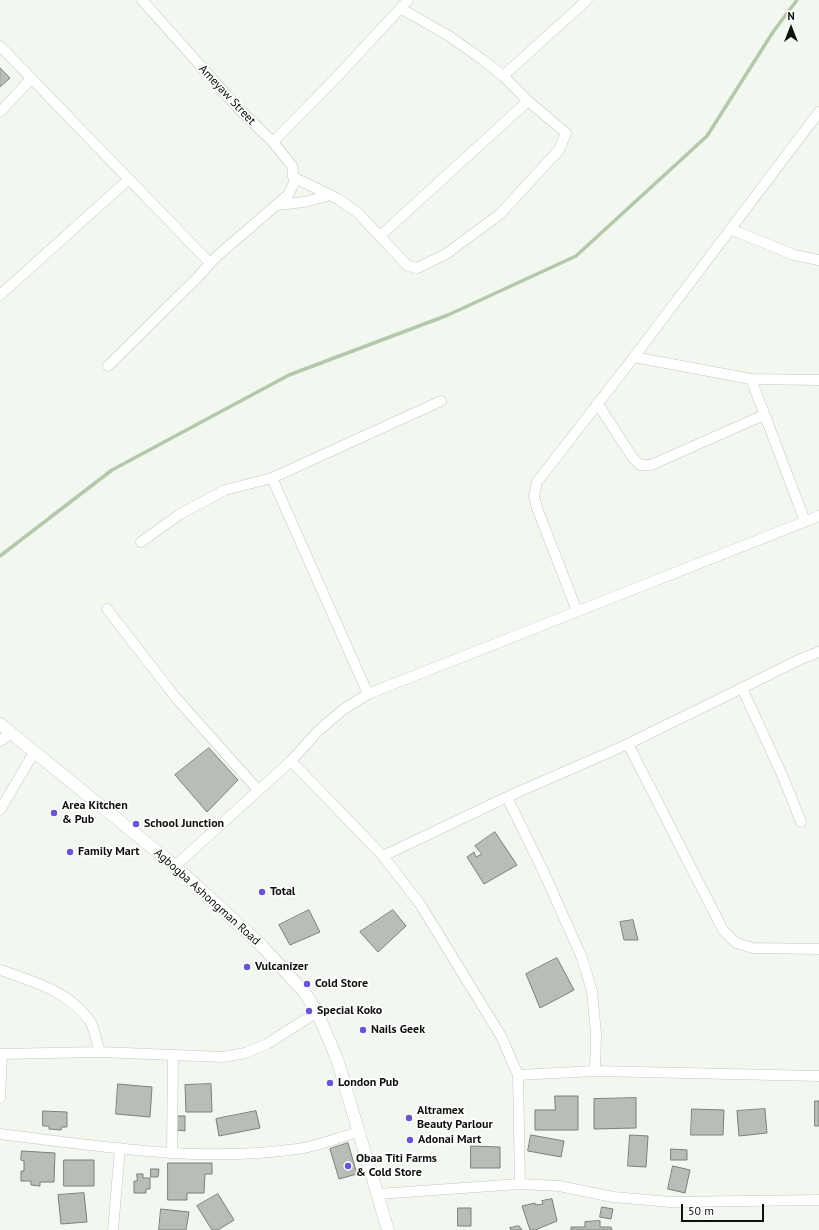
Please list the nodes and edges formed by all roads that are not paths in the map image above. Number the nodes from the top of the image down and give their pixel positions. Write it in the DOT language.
graph roads {
  1 [pos="142,0"];
  2 [pos="408,0"];
  3 [pos="587,0"];
  4 [pos="400,8"];
  5 [pos="0,46"];
  6 [pos="503,76"];
  7 [pos="31,79"];
  8 [pos="528,101"];
  9 [pos="0,112"];
  10 [pos="819,112"];
  11 [pos="273,142"];
  12 [pos="293,177"];
  13 [pos="129,179"];
  14 [pos="331,195"];
  15 [pos="277,205"];
  16 [pos="730,229"];
  17 [pos="380,236"];
  18 [pos="819,260"];
  19 [pos="210,263"];
  20 [pos="0,295"];
  21 [pos="634,357"];
  22 [pos="108,366"];
  23 [pos="751,379"];
  24 [pos="819,380"];
  25 [pos="442,401"];
  26 [pos="597,403"];
  27 [pos="764,415"];
  28 [pos="272,478"];
  29 [pos="819,516"];
  30 [pos="805,521"];
  31 [pos="141,542"];
  32 [pos="107,609"];
  33 [pos="577,611"];
  34 [pos="819,652"];
  35 [pos="742,688"];
  36 [pos="368,694"];
  37 [pos="0,724"];
  38 [pos="11,733"];
  39 [pos="0,741"];
  40 [pos="628,744"];
  41 [pos="35,751"];
  42 [pos="291,761"];
  43 [pos="258,790"];
  44 [pos="507,797"];
  45 [pos="0,810"];
  46 [pos="801,822"];
  47 [pos="383,856"];
  48 [pos="175,866"];
  49 [pos="819,949"];
  50 [pos="0,970"];
  51 [pos="317,1012"];
  52 [pos="100,1052"];
  53 [pos="1,1054"];
  54 [pos="173,1055"];
  55 [pos="595,1071"];
  56 [pos="518,1075"];
  57 [pos="819,1076"];
  58 [pos="0,1098"];
  59 [pos="359,1132"];
  60 [pos="0,1134"];
  61 [pos="120,1148"];
  62 [pos="172,1152"];
  63 [pos="520,1184"];
  64 [pos="378,1194"];
  65 [pos="819,1200"];
  66 [pos="113,1230"];
  67 [pos="388,1230"];
  1 -- 11 [label="street, Ameyaw Street"];
  2 -- 4 [label="street"];
  3 -- 6 [label="street"];
  4 -- 6 [label="street"];
  4 -- 11 [label="street"];
  5 -- 7 [label="street"];
  6 -- 8 [label="street"];
  7 -- 9 [label="street"];
  7 -- 13 [label="street"];
  8 -- 17 [label="street"];
  8 -- 17 [label="street"];
  10 -- 16 [label="street"];
  11 -- 12 [label="street, Ameyaw Street"];
  12 -- 14 [label="street"];
  12 -- 15 [label="street"];
  13 -- 19 [label="street"];
  13 -- 20 [label="street"];
  14 -- 15 [label="street"];
  14 -- 17 [label="street"];
  15 -- 19 [label="street"];
  16 -- 18 [label="street"];
  16 -- 21 [label="street"];
  19 -- 22 [label="street"];
  21 -- 23 [label="street"];
  21 -- 26 [label="street"];
  23 -- 24 [label="street"];
  23 -- 27 [label="street"];
  25 -- 28 [label="street"];
  26 -- 27 [label="street"];
  26 -- 33 [label="street"];
  27 -- 30 [label="street"];
  28 -- 31 [label="street"];
  28 -- 36 [label="street"];
  29 -- 30 [label="street"];
  30 -- 33 [label="street"];
  32 -- 43 [label="street"];
  33 -- 36 [label="street"];
  34 -- 35 [label="street"];
  35 -- 40 [label="street"];
  35 -- 46 [label="street"];
  36 -- 42 [label="street"];
  37 -- 38 [label="street, Agbogba Ashongman Road"];
  38 -- 39 [label="street"];
  38 -- 41 [label="street, Agbogba Ashongman Road"];
  40 -- 44 [label="street"];
  40 -- 49 [label="street"];
  41 -- 45 [label="street"];
  41 -- 48 [label="street, Agbogba Ashongman Road"];
  42 -- 43 [label="street"];
  42 -- 47 [label="street"];
  43 -- 48 [label="street"];
  44 -- 47 [label="street"];
  44 -- 55 [label="street"];
  47 -- 56 [label="street"];
  48 -- 51 [label="street, Agbogba Ashongman Road"];
  50 -- 52 [label="street"];
  51 -- 54 [label="street"];
  51 -- 59 [label="street, Agbogba Ashongman Road"];
  52 -- 53 [label="street"];
  52 -- 54 [label="street"];
  53 -- 58 [label="street"];
  54 -- 62 [label="street"];
  55 -- 56 [label="street"];
  55 -- 57 [label="street"];
  56 -- 63 [label="street"];
  59 -- 62 [label="street"];
  59 -- 64 [label="street, Agbogba Ashongman Road"];
  60 -- 61 [label="street"];
  61 -- 62 [label="street"];
  61 -- 66 [label="street"];
  63 -- 64 [label="street"];
  63 -- 65 [label="street"];
  64 -- 67 [label="street, Agbogba Ashongman Road"];
}
